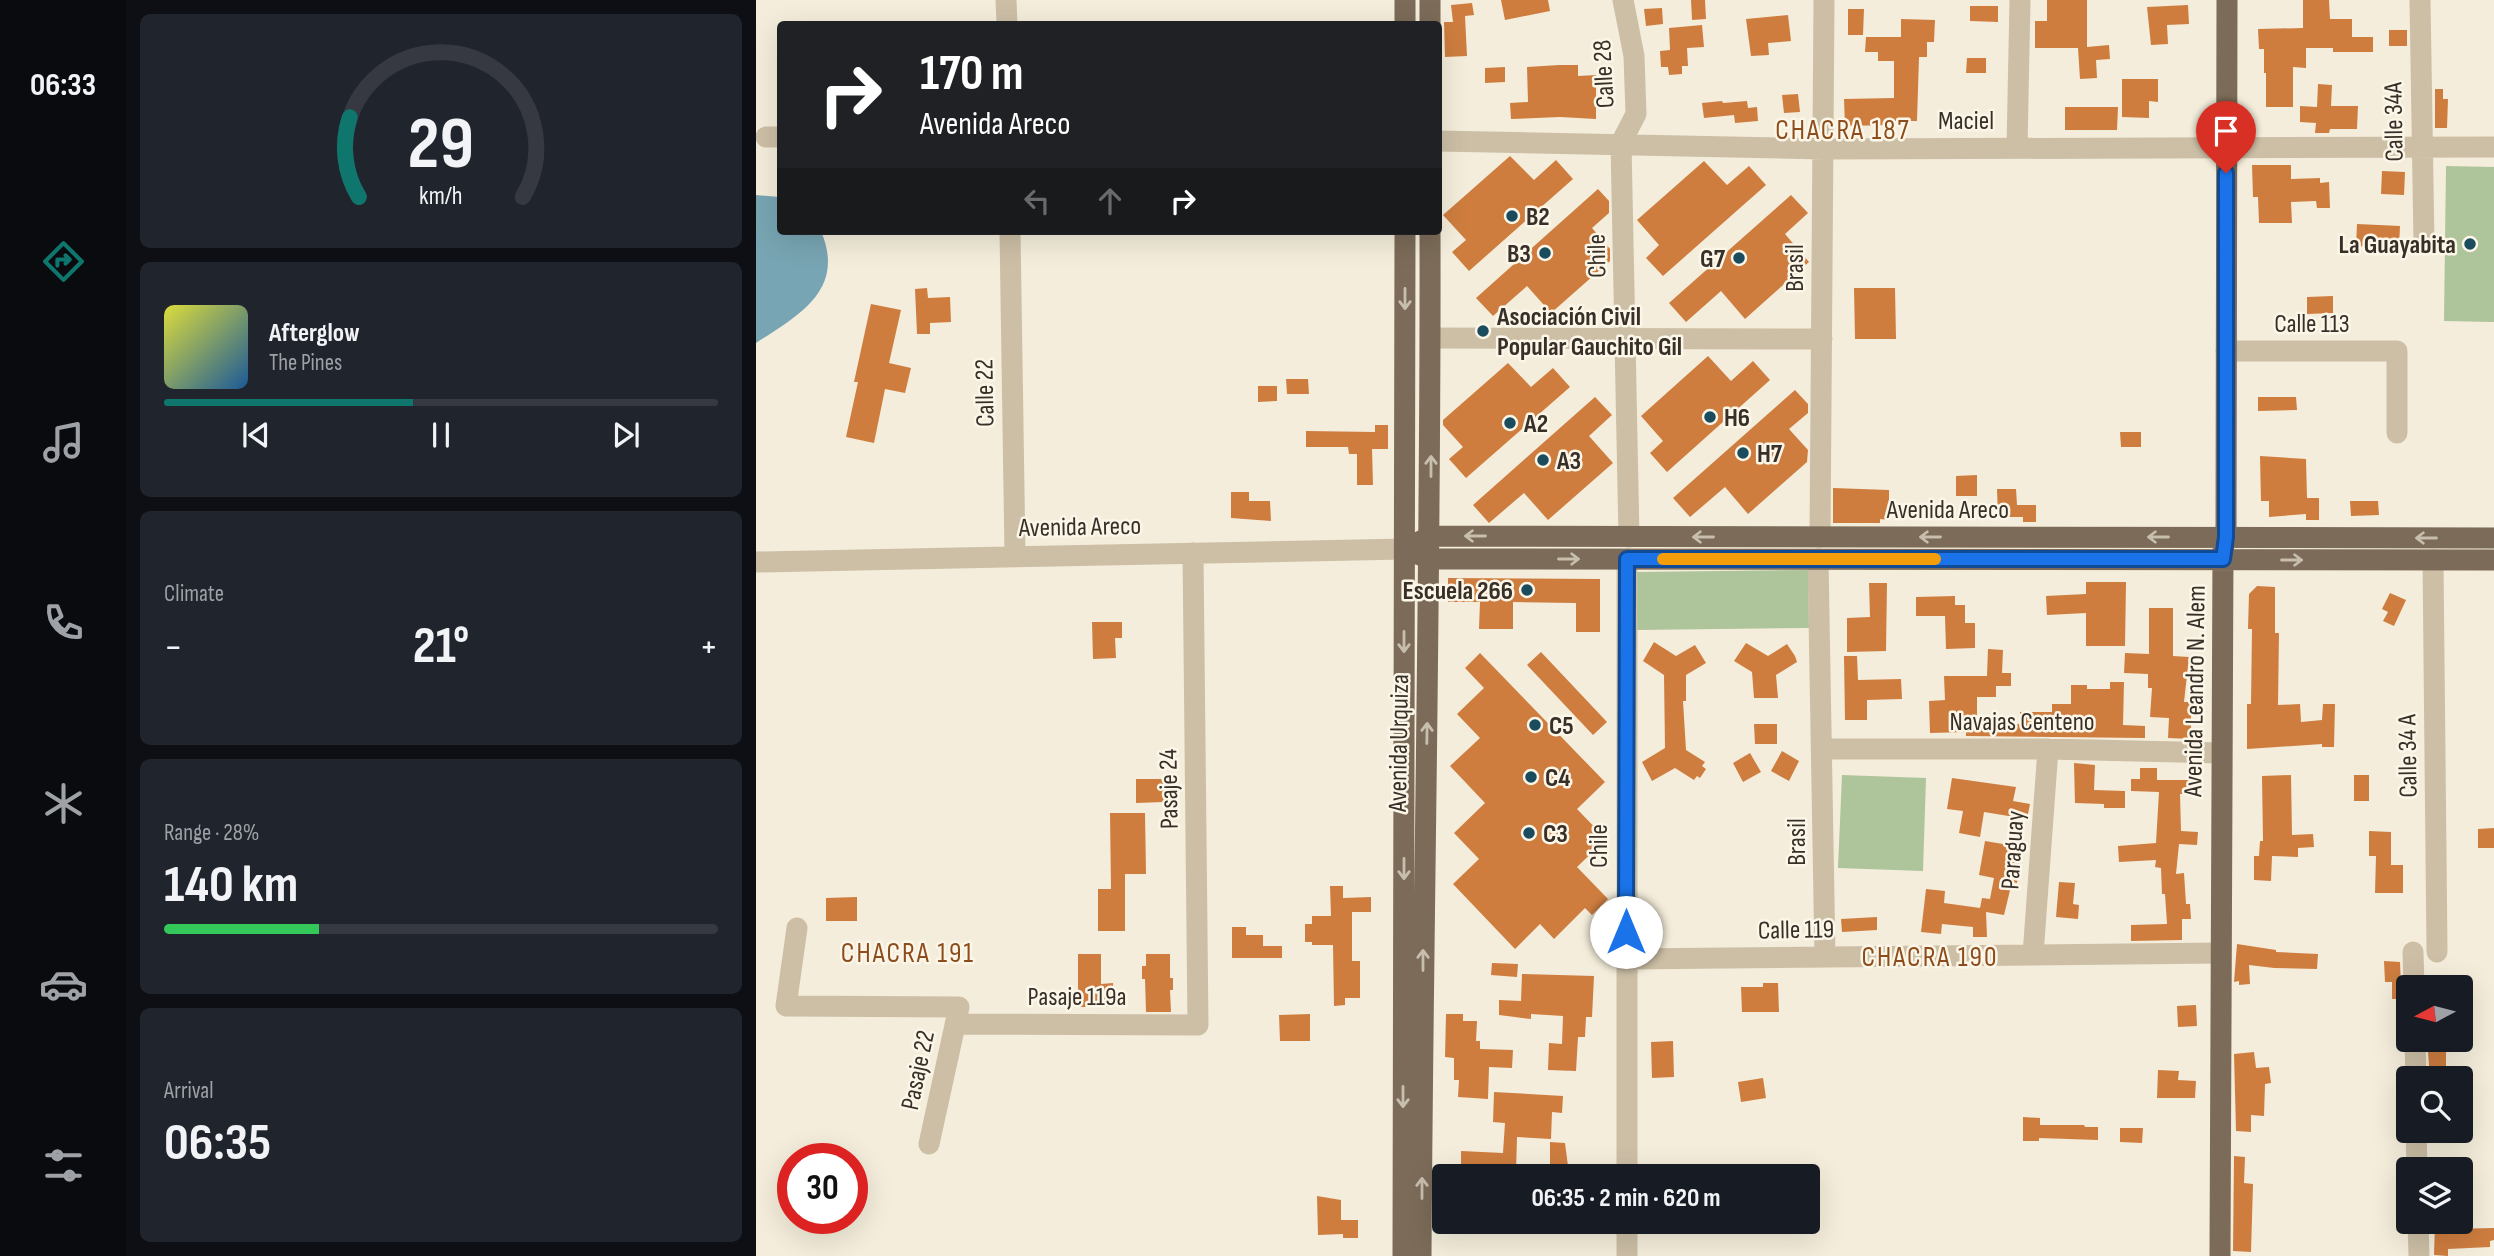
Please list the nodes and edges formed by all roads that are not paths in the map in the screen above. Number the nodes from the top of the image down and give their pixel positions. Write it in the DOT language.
graph roads {
  1 [pos="1006,0"];
  2 [pos="1405,0"];
  3 [pos="1430,0"];
  4 [pos="1623,0"];
  5 [pos="1824,0"];
  6 [pos="2020,0"];
  7 [pos="2227,0"];
  8 [pos="2420,0"];
  9 [pos="1007,21"];
  10 [pos="1405,21"];
  11 [pos="1430,21"];
  12 [pos="1442,141"];
  13 [pos="1621,143"];
  14 [pos="2226,147"];
  15 [pos="2421,147"];
  16 [pos="2494,147"];
  17 [pos="2017,148"];
  18 [pos="1823,149"];
  19 [pos="1010,235"];
  20 [pos="1405,235"];
  21 [pos="1430,235"];
  22 [pos="2424,243"];
  23 [pos="1431,338"];
  24 [pos="1625,338"];
  25 [pos="1822,339"];
  26 [pos="2226,351"];
  27 [pos="2397,433"];
  28 [pos="1431,536"];
  29 [pos="1629,537"];
  30 [pos="1820,537"];
  31 [pos="2226,537"];
  32 [pos="2494,538"];
  33 [pos="1405,549"];
  34 [pos="1193,553"];
  35 [pos="1014,555"];
  36 [pos="1430,559"];
  37 [pos="1627,559"];
  38 [pos="1818,559"];
  39 [pos="2223,559"];
  40 [pos="2433,560"];
  41 [pos="2494,560"];
  42 [pos="756,562"];
  43 [pos="1823,749"];
  44 [pos="2048,749"];
  45 [pos="2221,753"];
  46 [pos="797,928"];
  47 [pos="2437,952"];
  48 [pos="2220,953"];
  49 [pos="2413,953"];
  50 [pos="2033,955"];
  51 [pos="1825,957"];
  52 [pos="1626,959"];
  53 [pos="2414,975"];
  54 [pos="957,1016"];
  55 [pos="1198,1025"];
  56 [pos="929,1144"];
  57 [pos="1627,1164"];
  58 [pos="1627,1234"];
  59 [pos="2418,1234"];
  60 [pos="1403,1256"];
  61 [pos="1421,1256"];
  62 [pos="1627,1256"];
  63 [pos="2220,1256"];
  64 [pos="2419,1256"];
  1 -- 9 [label="street"];
  2 -- 10 [label="main road"];
  3 -- 11 [label="main road"];
  4 -- 13 [label="street, Calle 28"];
  5 -- 18 [label="street, Brasil"];
  6 -- 17 [label="street"];
  7 -- 14 [label="main road, Avenida Leandro N. Alem"];
  8 -- 15 [label="street, Calle 34A"];
  12 -- 13 [label="street, Maciel"];
  13 -- 18 [label="street, Maciel"];
  13 -- 24 [label="street, Chile"];
  14 -- 15 [label="street, Maciel"];
  14 -- 17 [label="street, Maciel"];
  14 -- 26 [label="main road, Avenida Leandro N. Alem"];
  15 -- 16 [label="street, Maciel"];
  15 -- 22 [label="street, Calle 34A"];
  17 -- 18 [label="street, Maciel"];
  18 -- 25 [label="street, Brasil"];
  19 -- 35 [label="street, Calle 22"];
  20 -- 33 [label="main road, Avenida Urquiza, one-way"];
  21 -- 23 [label="main road, Avenida Urquiza"];
  23 -- 24 [label="street"];
  28 -- 23 [label="main road, Avenida Urquiza, one-way"];
  24 -- 25 [label="street"];
  24 -- 29 [label="street, Chile"];
  25 -- 30 [label="street, Brasil"];
  26 -- 27 [label="street, Calle 113"];
  26 -- 31 [label="main road, Avenida Leandro N. Alem"];
  29 -- 28 [label="main road, Avenida Areco, one-way"];
  28 -- 33 [label="main road, Avenida Areco"];
  28 -- 36 [label="main road, Avenida Urquiza"];
  30 -- 29 [label="main road, Avenida Areco, one-way"];
  31 -- 30 [label="main road, Avenida Areco, one-way"];
  32 -- 31 [label="main road, Avenida Areco, one-way"];
  31 -- 39 [label="main road, Avenida Leandro N. Alem"];
  33 -- 34 [label="street, Avenida Areco"];
  33 -- 36 [label="main road, Avenida Areco"];
  33 -- 60 [label="main road, Avenida Urquiza, one-way"];
  34 -- 35 [label="street, Avenida Areco"];
  34 -- 55 [label="street, Pasaje 24"];
  35 -- 42 [label="street, Avenida Areco"];
  36 -- 37 [label="main road, Avenida Areco, one-way"];
  61 -- 36 [label="main road, Avenida Urquiza, one-way"];
  37 -- 38 [label="main road, Avenida Areco"];
  37 -- 52 [label="street, Chile"];
  38 -- 39 [label="main road, Avenida Areco"];
  38 -- 43 [label="street, Brasil"];
  39 -- 40 [label="main road, Avenida Areco, one-way"];
  39 -- 45 [label="main road, Avenida Leandro N. Alem"];
  40 -- 41 [label="main road, Avenida Areco"];
  40 -- 47 [label="street, Calle 34 A"];
  43 -- 44 [label="street, Navajas Centeno"];
  43 -- 51 [label="street, Brasil"];
  44 -- 45 [label="street, Navajas Centeno"];
  44 -- 50 [label="street, Paraguay"];
  45 -- 48 [label="main road, Avenida Leandro N. Alem"];
  46 -- 54 [label="street, Pasaje 119a"];
  48 -- 50 [label="street, Calle 119"];
  48 -- 63 [label="main road, Avenida Leandro N. Alem"];
  49 -- 53 [label="street"];
  50 -- 51 [label="street, Calle 119"];
  51 -- 52 [label="street, Calle 119"];
  52 -- 57 [label="street, Chile"];
  54 -- 55 [label="street, Pasaje 119a"];
  54 -- 56 [label="street, Pasaje 22"];
  58 -- 62 [label="street"];
  59 -- 64 [label="street"];
}
